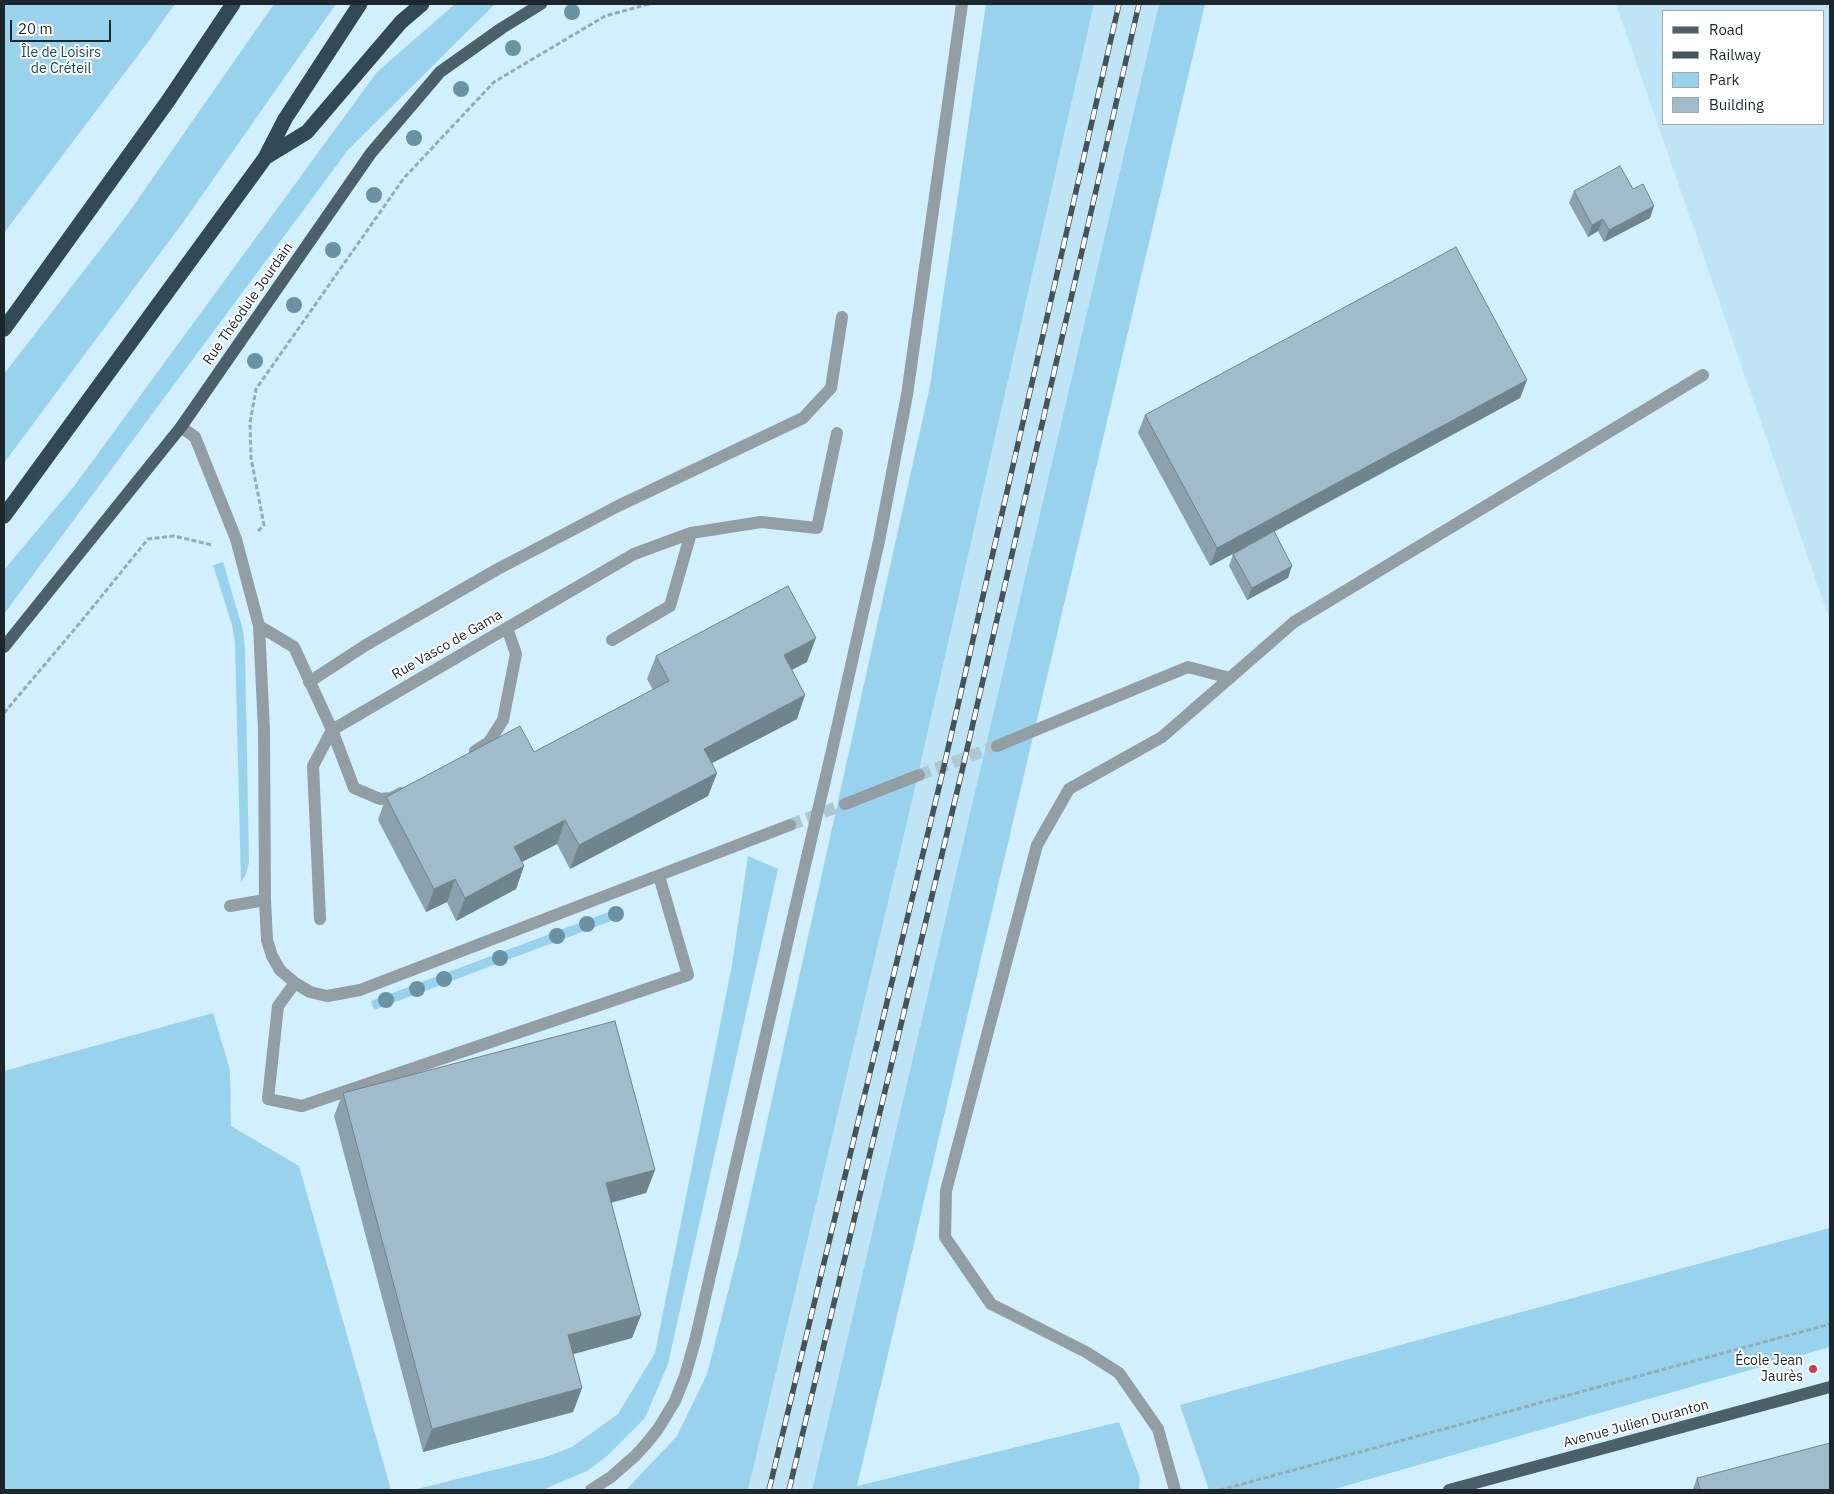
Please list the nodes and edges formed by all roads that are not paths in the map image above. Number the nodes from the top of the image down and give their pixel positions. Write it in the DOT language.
graph roads {
  1 [pos="233,4"];
  2 [pos="360,4"];
  3 [pos="422,4"];
  4 [pos="541,4"];
  5 [pos="962,4"];
  6 [pos="265,158"];
  7 [pos="842,318"];
  8 [pos="4,329"];
  9 [pos="1703,375"];
  10 [pos="181,427"];
  11 [pos="837,433"];
  12 [pos="4,516"];
  13 [pos="690,534"];
  14 [pos="259,626"];
  15 [pos="507,628"];
  16 [pos="612,640"];
  17 [pos="4,647"];
  18 [pos="1230,678"];
  19 [pos="310,682"];
  20 [pos="332,730"];
  21 [pos="997,746"];
  22 [pos="465,756"];
  23 [pos="918,775"];
  24 [pos="408,789"];
  25 [pos="844,804"];
  26 [pos="790,825"];
  27 [pos="659,876"];
  28 [pos="265,900"];
  29 [pos="230,906"];
  30 [pos="320,919"];
  31 [pos="295,983"];
  32 [pos="1830,1387"];
  33 [pos="591,1490"];
  34 [pos="1175,1490"];
  35 [pos="1449,1490"];
  1 -- 8 [label="highway"];
  2 -- 6 [label="highway"];
  3 -- 6 [label="highway"];
  4 -- 10 [label="main road, Rue Théodule Jourdain"];
  5 -- 33 [label="street, bridge"];
  6 -- 12 [label="highway"];
  7 -- 19 [label="street"];
  9 -- 18 [label="street"];
  10 -- 14 [label="street"];
  10 -- 17 [label="main road, Rue Théodule Jourdain"];
  11 -- 13 [label="street, Rue Vasco de Gama"];
  13 -- 15 [label="street, Rue Vasco de Gama"];
  13 -- 16 [label="street"];
  14 -- 19 [label="street"];
  14 -- 28 [label="street"];
  15 -- 20 [label="street, Rue Vasco de Gama"];
  15 -- 22 [label="street"];
  18 -- 21 [label="street"];
  18 -- 34 [label="street"];
  19 -- 20 [label="street"];
  20 -- 24 [label="street"];
  20 -- 30 [label="street"];
  23 -- 25 [label="street"];
  26 -- 27 [label="street"];
  27 -- 31 [label="street"];
  27 -- 31 [label="street"];
  28 -- 29 [label="street"];
  28 -- 31 [label="street"];
  32 -- 35 [label="main road, Avenue Julien Duranton"];
}
